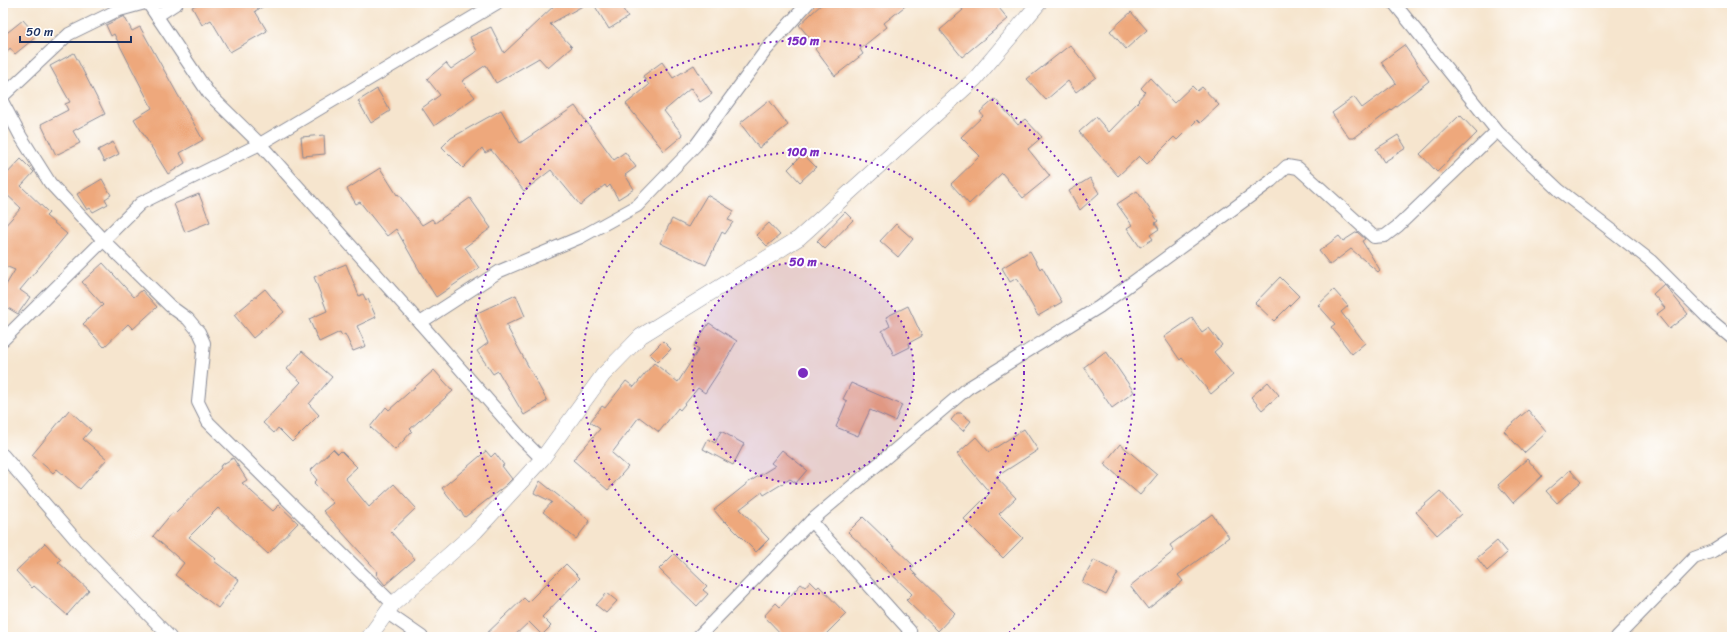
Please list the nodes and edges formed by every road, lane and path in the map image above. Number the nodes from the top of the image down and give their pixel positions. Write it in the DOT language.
graph roads {
  1 [pos="146,3"];
  2 [pos="177,3"];
  3 [pos="497,3"];
  4 [pos="808,3"];
  5 [pos="1039,3"];
  6 [pos="1394,3"];
  7 [pos="157,16"];
  8 [pos="3,96"];
  9 [pos="3,103"];
  10 [pos="1496,132"];
  11 [pos="260,144"];
  12 [pos="104,241"];
  13 [pos="420,323"];
  14 [pos="4,337"];
  15 [pos="1732,338"];
  16 [pos="3,455"];
  17 [pos="542,459"];
  18 [pos="811,521"];
  19 [pos="1732,539"];
  20 [pos="390,608"];
  21 [pos="170,637"];
  22 [pos="369,637"];
  23 [pos="422,637"];
  24 [pos="698,637"];
  25 [pos="906,637"];
  26 [pos="1617,637"];
  1 -- 7 [label="street"];
  1 -- 8 [label="street"];
  2 -- 7 [label="street"];
  3 -- 11 [label="street"];
  4 -- 13 [label="street"];
  5 -- 17 [label="street"];
  6 -- 10 [label="street"];
  7 -- 11 [label="street"];
  9 -- 12 [label="street"];
  10 -- 15 [label="street"];
  10 -- 18 [label="street"];
  11 -- 12 [label="street"];
  11 -- 13 [label="street"];
  12 -- 14 [label="street"];
  12 -- 20 [label="street"];
  13 -- 17 [label="street"];
  16 -- 21 [label="street"];
  17 -- 20 [label="street"];
  18 -- 24 [label="street"];
  18 -- 25 [label="street"];
  19 -- 26 [label="street"];
  20 -- 22 [label="street"];
  20 -- 23 [label="street"];
}
